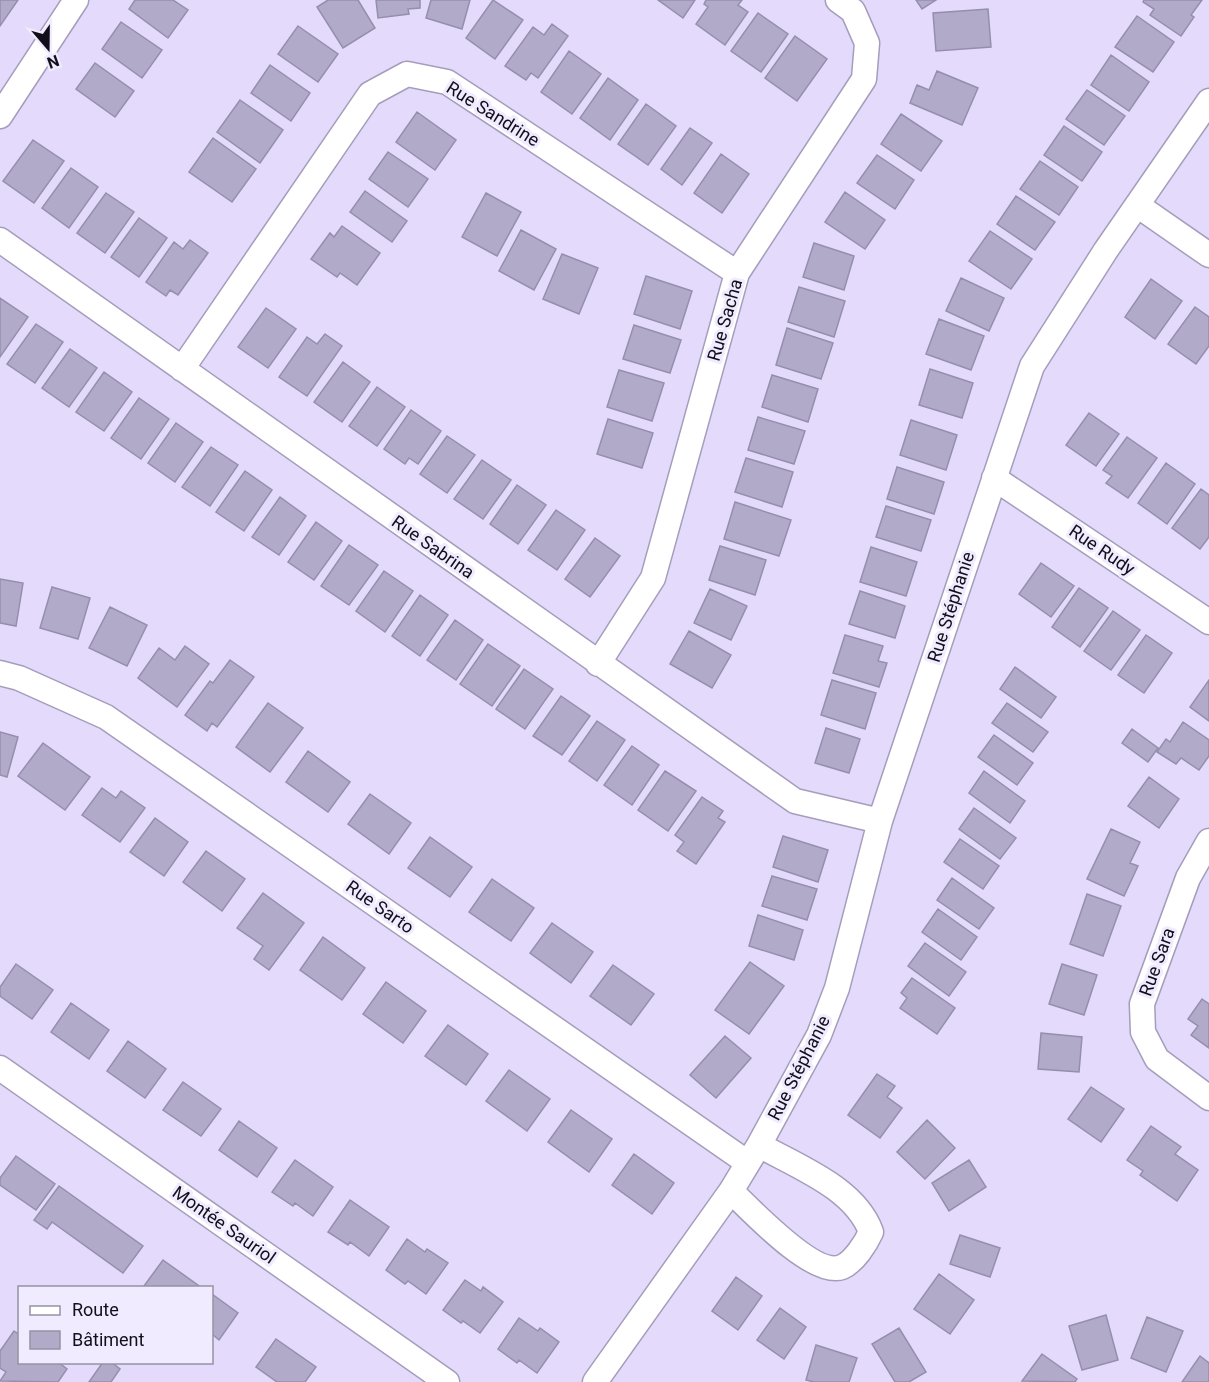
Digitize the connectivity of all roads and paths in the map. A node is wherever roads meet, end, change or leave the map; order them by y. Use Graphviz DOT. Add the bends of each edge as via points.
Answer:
graph roads {
  1 [pos="76,0"];
  2 [pos="838,0"];
  3 [pos="1209,101"];
  4 [pos="0,116"];
  5 [pos="1137,206"];
  6 [pos="0,240"];
  7 [pos="1209,255"];
  8 [pos="737,273"];
  9 [pos="182,369"];
  10 [pos="994,478"];
  11 [pos="1209,622"];
  12 [pos="598,664"];
  13 [pos="0,673"];
  14 [pos="880,821"];
  15 [pos="1209,841"];
  16 [pos="0,1068"];
  17 [pos="1209,1098"];
  18 [pos="754,1154"];
  19 [pos="731,1191"];
  20 [pos="447,1382"];
  21 [pos="595,1382"];
  1 -- 4 [label="street"];
  2 -- 8 [label="street, Rue Sacha" via="854,11 867,43 864,79"];
  3 -- 5 [label="street, Rue Stéphanie"];
  5 -- 7 [label="street"];
  5 -- 10 [label="street, Rue Stéphanie" via="1032,366"];
  6 -- 9 [label="street, Rue Sabrina"];
  8 -- 9 [label="street, Rue Sandrine" via="447,82 407,74 370,94"];
  8 -- 12 [label="street, Rue Sacha" via="653,578"];
  9 -- 12 [label="street, Rue Sabrina"];
  10 -- 11 [label="street, Rue Rudy"];
  10 -- 14 [label="street, Rue Stéphanie"];
  12 -- 14 [label="street, Rue Sabrina" via="795,801"];
  13 -- 18 [label="street, Rue Sarto" via="106,717"];
  14 -- 18 [label="street, Rue Stéphanie" via="837,988 819,1035"];
  15 -- 17 [label="street, Rue Sara" via="1188,878 1142,1004 1143,1032 1157,1059"];
  16 -- 20 [label="street, Montée Sauriol"];
  18 -- 19 [label="street, Rue Stéphanie"];
  18 -- 19 [label="street" via="840,1190 866,1218 871,1232 864,1247 842,1267 826,1268 791,1248"];
  19 -- 21 [label="street, Rue Stéphanie"];
}
